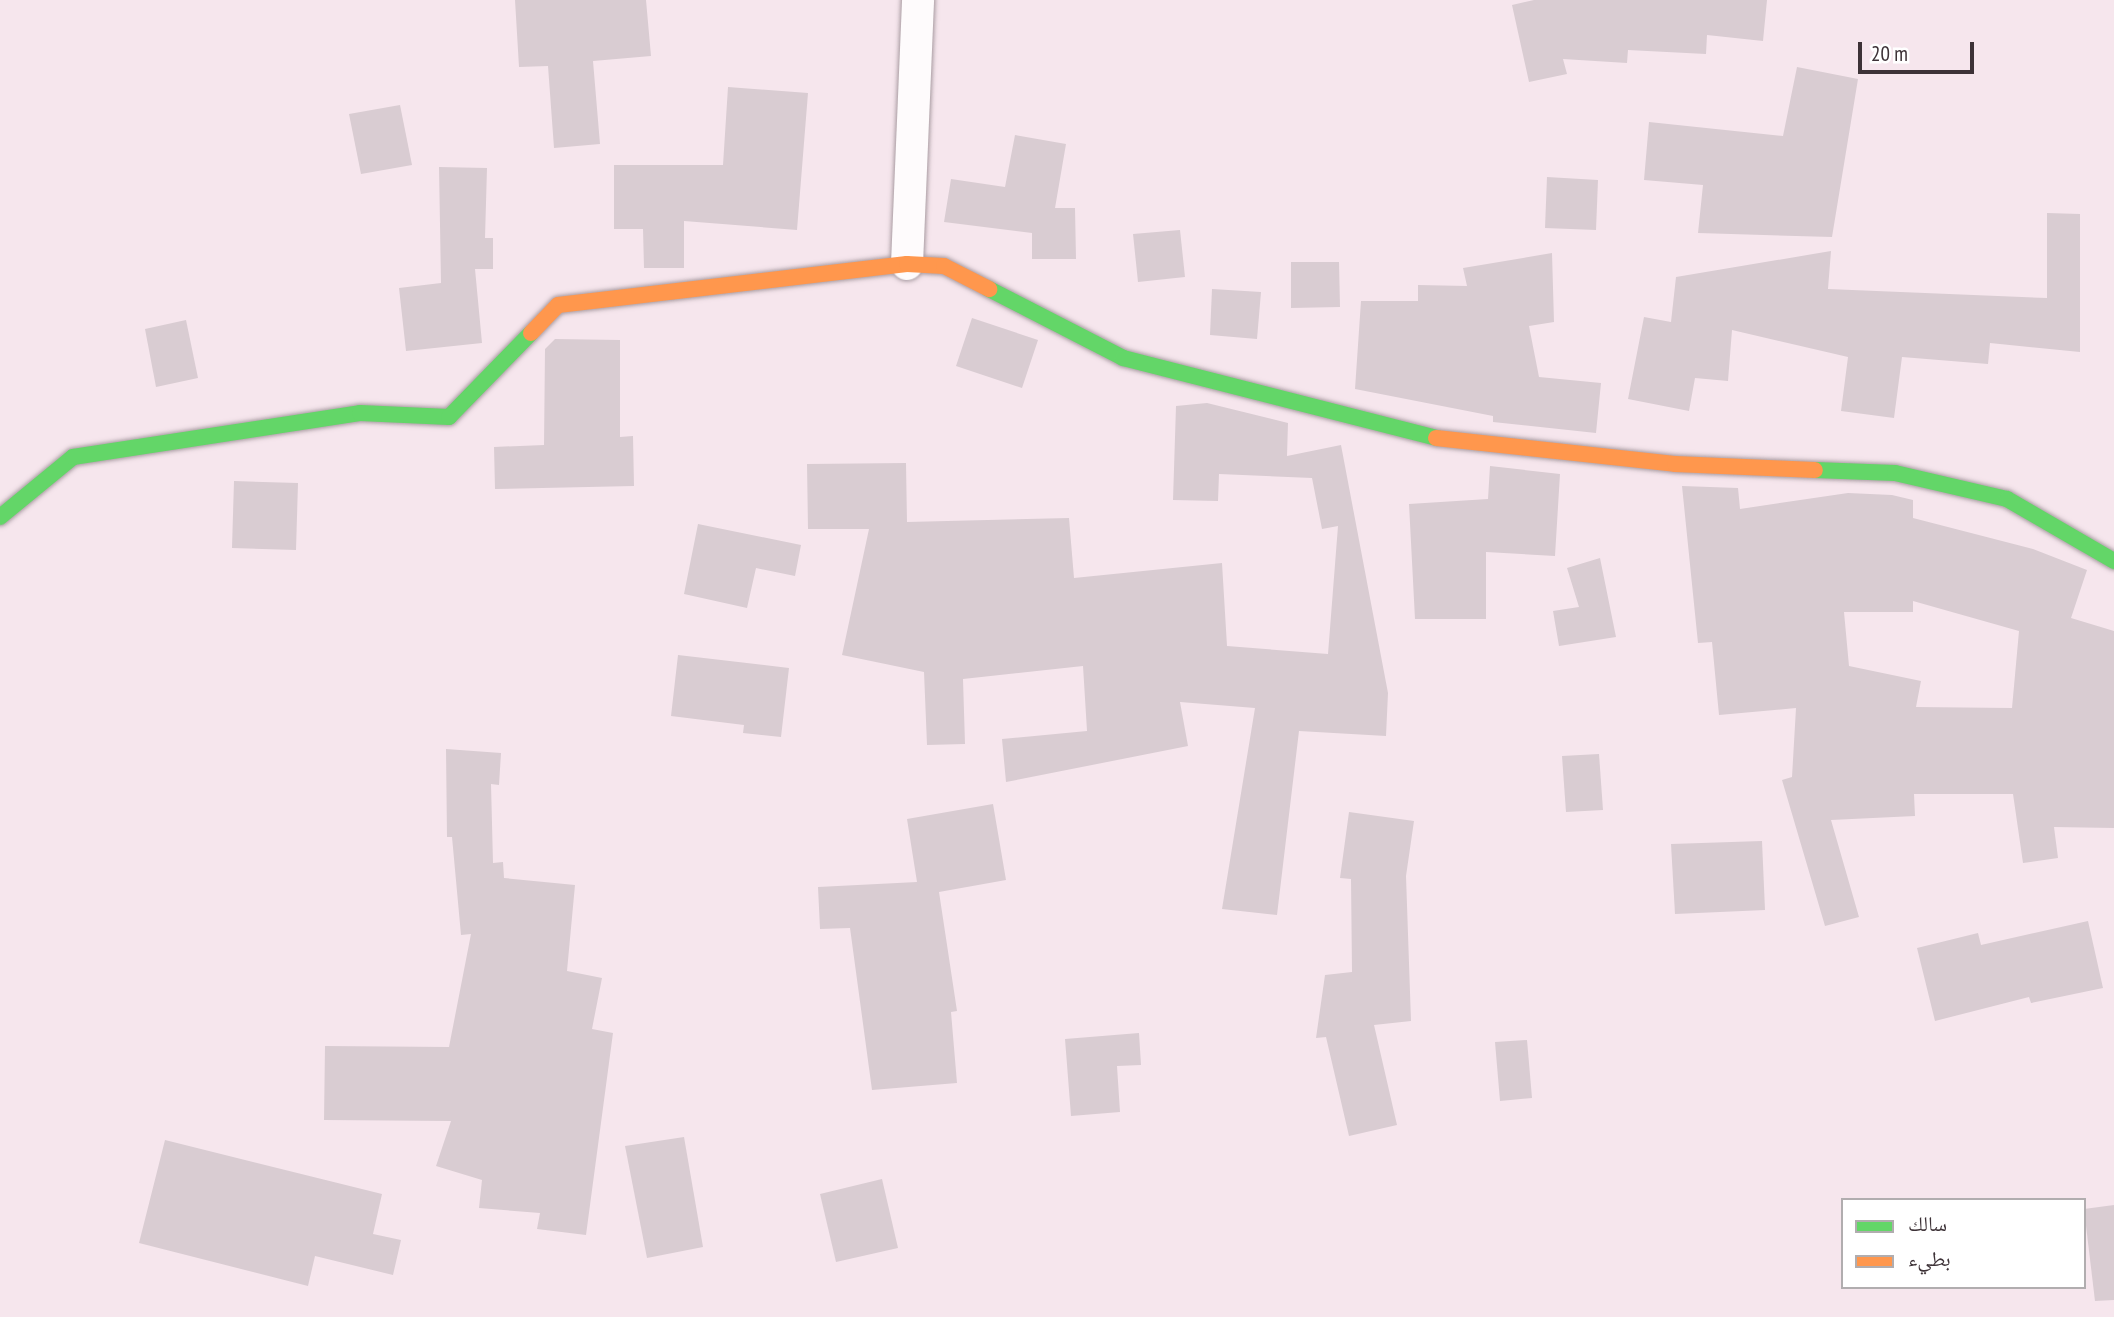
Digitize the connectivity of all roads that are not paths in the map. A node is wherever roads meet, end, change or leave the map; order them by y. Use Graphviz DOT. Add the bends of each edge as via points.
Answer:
graph roads {
  1 [pos="918,0"];
  2 [pos="907,264"];
  3 [pos="0,517"];
  4 [pos="2114,561"];
  1 -- 2 [label="street"];
  2 -- 3 [label="street" via="558,305 449,416 360,413 73,457"];
  2 -- 4 [label="street" via="944,266 1123,358 1433,438 1675,464 1895,473 2007,499"];
}
